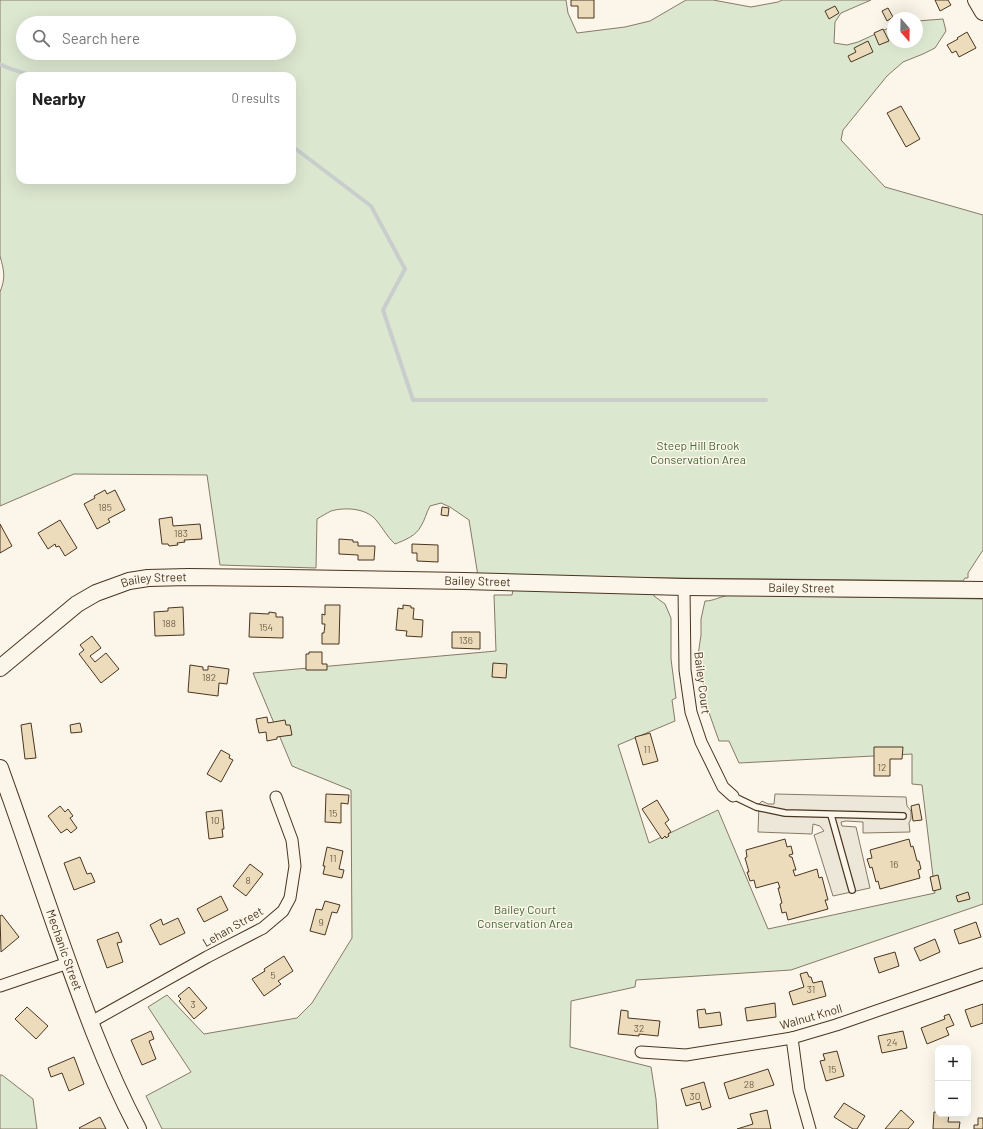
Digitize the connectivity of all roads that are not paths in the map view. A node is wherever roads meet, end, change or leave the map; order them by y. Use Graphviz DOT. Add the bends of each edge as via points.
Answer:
graph roads {
  1 [pos="976,0"];
  2 [pos="983,12"];
  3 [pos="684,587"];
  4 [pos="983,590"];
  5 [pos="0,668"];
  6 [pos="0,768"];
  7 [pos="733,796"];
  8 [pos="276,797"];
  9 [pos="830,814"];
  10 [pos="903,816"];
  11 [pos="852,890"];
  12 [pos="68,963"];
  13 [pos="983,974"];
  14 [pos="0,986"];
  15 [pos="91,1022"];
  16 [pos="792,1038"];
  17 [pos="641,1052"];
  18 [pos="138,1129"];
  19 [pos="810,1129"];
  1 -- 2 [label="street"];
  3 -- 4 [label="street, Bailey Street"];
  3 -- 5 [label="street, Bailey Street" via="464,581 148,578 122,583 77,604"];
  3 -- 7 [label="street, Bailey Court" via="685,670 691,712 701,742 723,787"];
  6 -- 12 [label="street, Mechanic Street"];
  7 -- 9 [label="lane" via="756,807 785,813"];
  8 -- 15 [label="street, Lehan Street" via="292,840 295,866 290,898 283,911 263,928"];
  9 -- 10 [label="lane"];
  9 -- 11 [label="lane"];
  12 -- 14 [label="street"];
  12 -- 15 [label="street, Mechanic Street"];
  13 -- 16 [label="street, Walnut Knoll"];
  15 -- 18 [label="street, Mechanic Street" via="113,1080"];
  16 -- 17 [label="street, Walnut Knoll" via="686,1055"];
  16 -- 19 [label="street" via="799,1090"];
}
